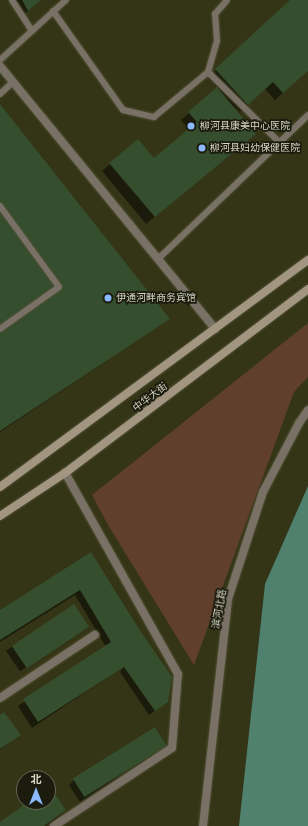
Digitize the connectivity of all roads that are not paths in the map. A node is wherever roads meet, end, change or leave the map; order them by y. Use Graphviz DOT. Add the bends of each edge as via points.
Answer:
graph roads {
  1 [pos="12,0"];
  2 [pos="66,0"];
  3 [pos="227,0"];
  4 [pos="54,11"];
  5 [pos="32,31"];
  6 [pos="0,60"];
  7 [pos="0,66"];
  8 [pos="208,72"];
  9 [pos="13,82"];
  10 [pos="0,94"];
  11 [pos="308,115"];
  12 [pos="279,142"];
  13 [pos="0,206"];
  14 [pos="3,214"];
  15 [pos="158,259"];
  16 [pos="308,260"];
  17 [pos="308,289"];
  18 [pos="0,329"];
  19 [pos="215,329"];
  20 [pos="308,410"];
  21 [pos="65,473"];
  22 [pos="0,487"];
  23 [pos="0,516"];
  24 [pos="95,634"];
  25 [pos="0,698"];
  26 [pos="54,826"];
  27 [pos="203,826"];
  1 -- 5 [label="lane"];
  2 -- 4 [label="lane"];
  3 -- 8 [label="lane" via="214,14 217,41"];
  4 -- 5 [label="lane"];
  4 -- 8 [label="lane" via="123,110 154,117"];
  5 -- 6 [label="lane"];
  7 -- 9 [label="street"];
  8 -- 12 [label="lane"];
  9 -- 10 [label="lane"];
  9 -- 15 [label="street"];
  11 -- 12 [label="lane"];
  12 -- 15 [label="lane"];
  13 -- 14 [label="lane"];
  14 -- 18 [label="lane" via="59,287"];
  15 -- 19 [label="street"];
  16 -- 19 [label="main road, 中华大街"];
  17 -- 21 [label="main road, 中华大街"];
  19 -- 22 [label="main road, 中华大街"];
  20 -- 27 [label="street, 滨河北路" via="263,492 228,599"];
  21 -- 23 [label="main road, 中华大街"];
  21 -- 26 [label="street" via="178,674 172,748"];
  24 -- 25 [label="street"];
}
